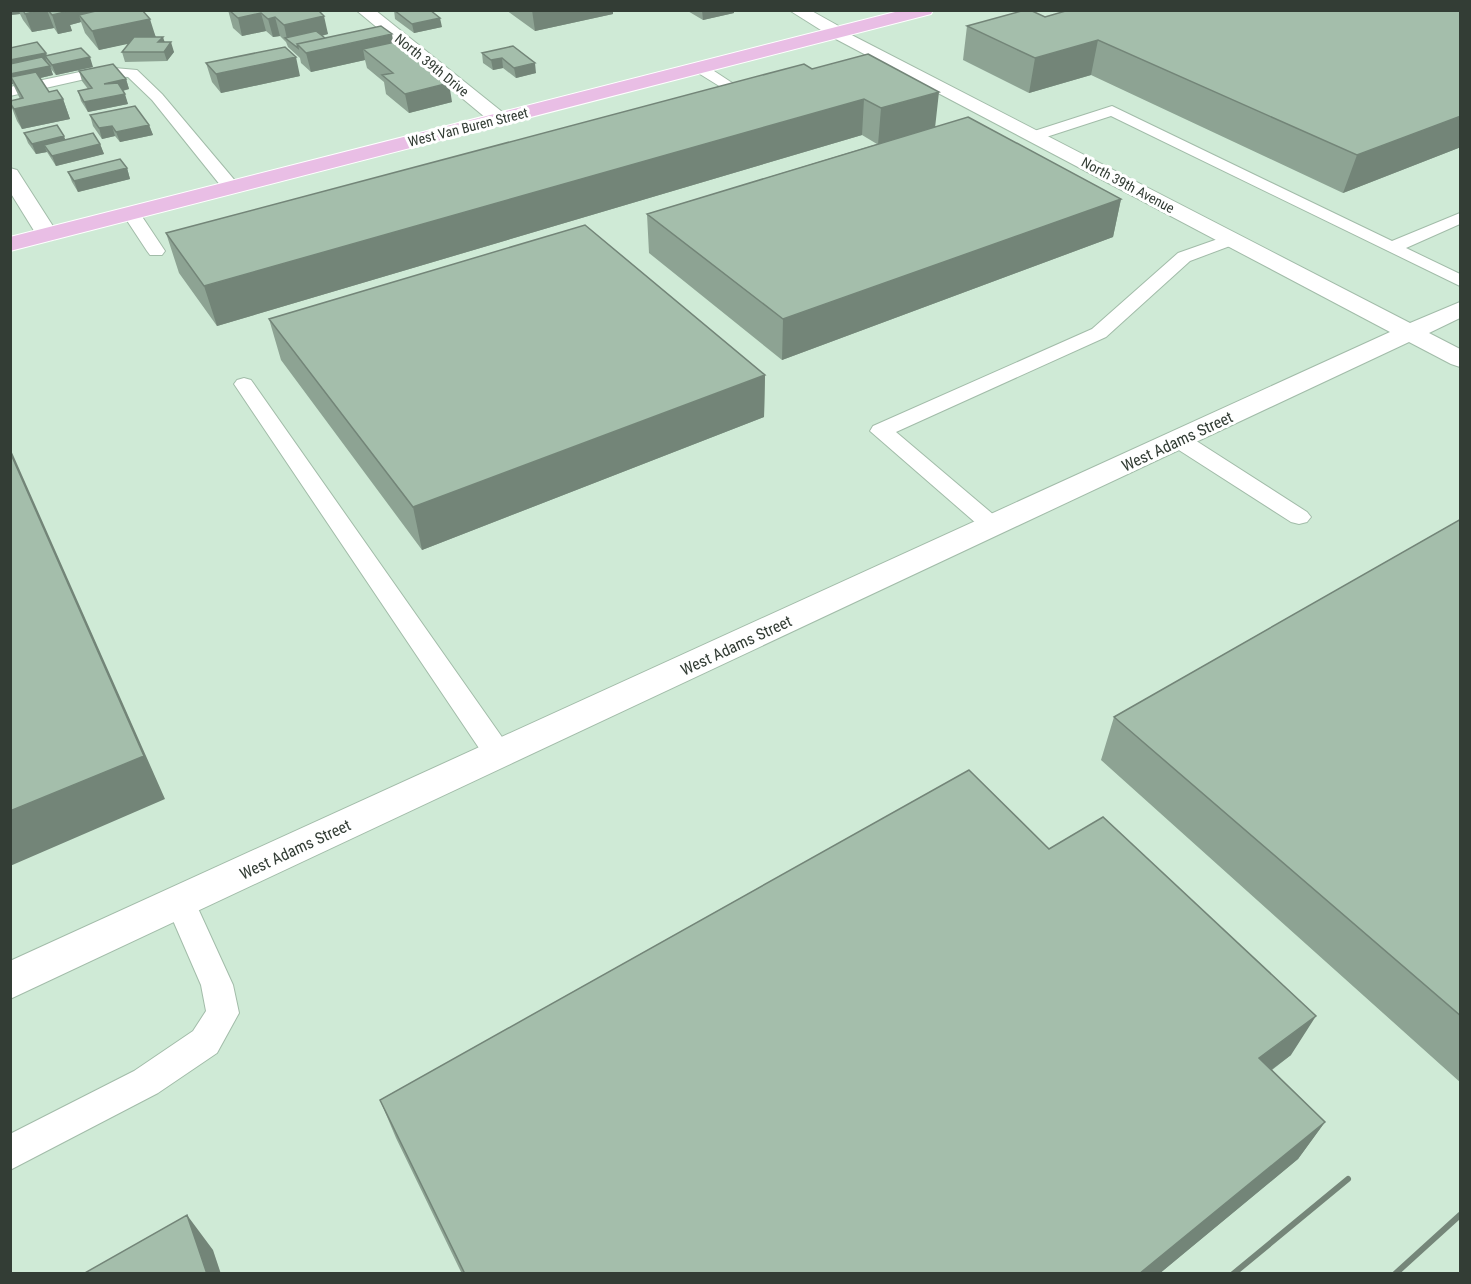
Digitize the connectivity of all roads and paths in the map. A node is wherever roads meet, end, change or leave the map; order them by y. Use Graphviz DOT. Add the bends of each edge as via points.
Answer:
graph roads {
  1 [pos="364,10"];
  2 [pos="797,10"];
  3 [pos="925,10"];
  4 [pos="838,33"];
  5 [pos="700,68"];
  6 [pos="10,92"];
  7 [pos="742,94"];
  8 [pos="499,119"];
  9 [pos="1034,136"];
  10 [pos="10,174"];
  11 [pos="231,187"];
  12 [pos="131,213"];
  13 [pos="1461,218"];
  14 [pos="47,234"];
  15 [pos="1232,239"];
  16 [pos="10,244"];
  17 [pos="1392,248"];
  18 [pos="156,251"];
  19 [pos="1461,281"];
  20 [pos="1461,309"];
  21 [pos="1410,332"];
  22 [pos="1461,359"];
  23 [pos="243,384"];
  24 [pos="1179,440"];
  25 [pos="1299,517"];
  26 [pos="993,526"];
  27 [pos="499,755"];
  28 [pos="180,902"];
  29 [pos="10,981"];
  30 [pos="10,1154"];
  1 -- 8 [label="street, North 39th Drive"];
  2 -- 4 [label="street, North 39th Avenue"];
  3 -- 4 [label="main road, West Van Buren Street"];
  4 -- 5 [label="main road, West Van Buren Street"];
  4 -- 9 [label="street, North 39th Avenue"];
  5 -- 7 [label="lane"];
  5 -- 8 [label="main road, West Van Buren Street"];
  6 -- 11 [label="lane" via="103,71 132,73 157,97"];
  8 -- 11 [label="main road, West Van Buren Street"];
  9 -- 15 [label="street, North 39th Avenue"];
  9 -- 17 [label="lane" via="1112,111"];
  10 -- 14 [label="street"];
  11 -- 12 [label="main road, West Van Buren Street"];
  12 -- 14 [label="main road, West Van Buren Street"];
  12 -- 18 [label="lane"];
  13 -- 17 [label="lane"];
  14 -- 16 [label="main road, West Van Buren Street"];
  15 -- 21 [label="street, North 39th Avenue"];
  15 -- 26 [label="lane" via="1184,258 1099,333 881,430"];
  17 -- 19 [label="lane"];
  20 -- 21 [label="street, West Adams Street"];
  21 -- 22 [label="street, North 39th Avenue"];
  21 -- 24 [label="street, West Adams Street"];
  23 -- 27 [label="lane"];
  24 -- 25 [label="lane"];
  24 -- 26 [label="street, West Adams Street"];
  26 -- 27 [label="street, West Adams Street"];
  27 -- 28 [label="street, West Adams Street"];
  28 -- 29 [label="street, West Adams Street"];
  28 -- 30 [label="lane" via="217,985 223,1013 205,1042 146,1082"];
}
